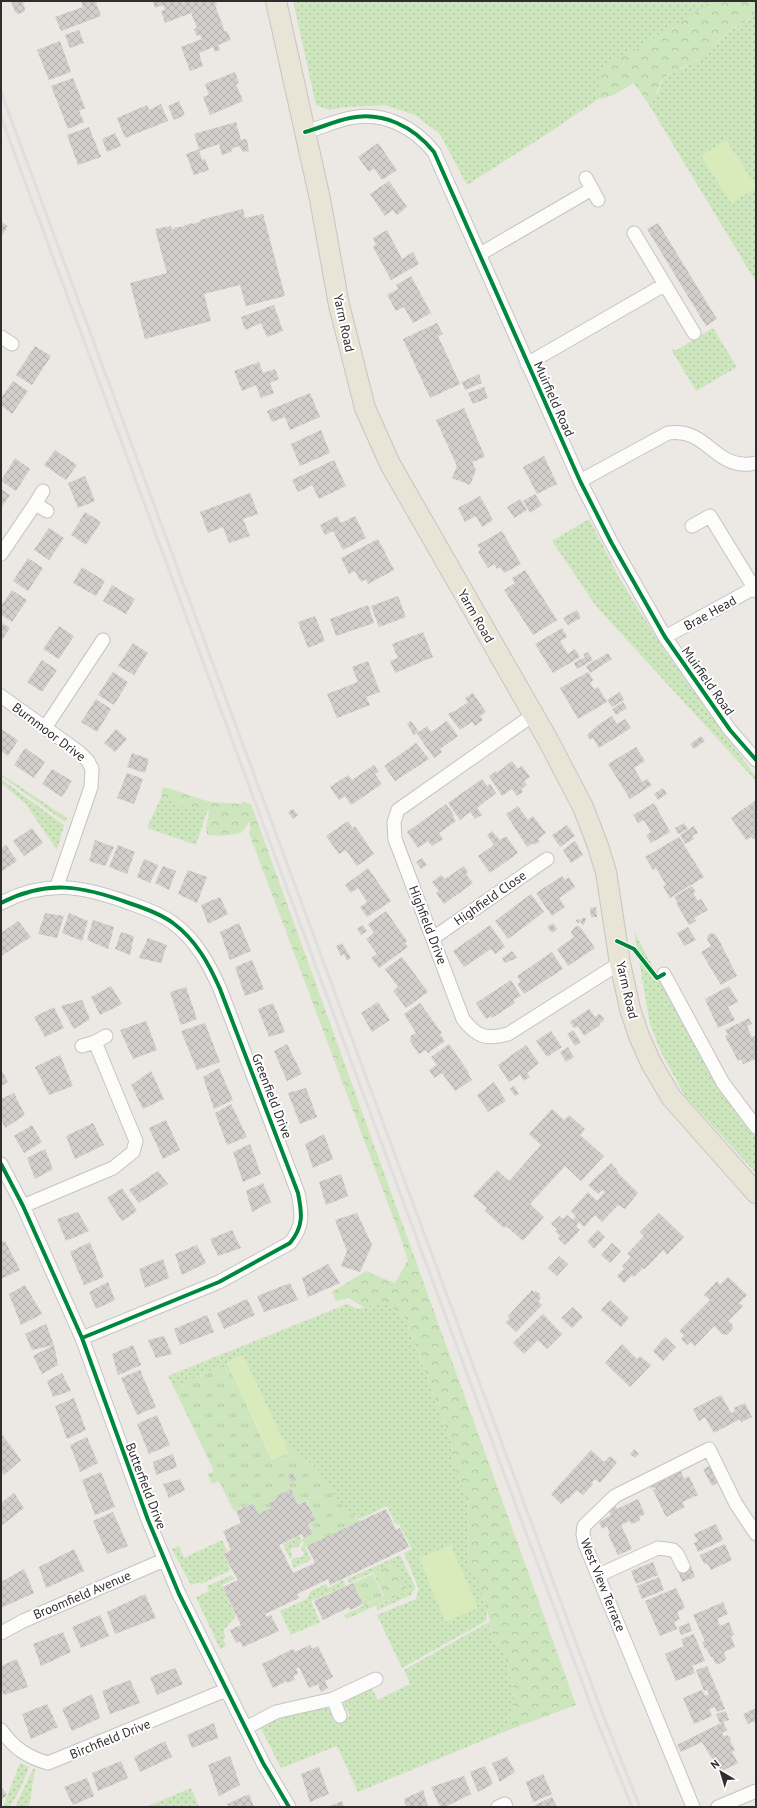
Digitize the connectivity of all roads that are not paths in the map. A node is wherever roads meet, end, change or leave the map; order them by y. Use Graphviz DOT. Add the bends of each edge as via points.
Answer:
graph roads {
  1 [pos="276,1"];
  2 [pos="305,132"];
  3 [pos="586,178"];
  4 [pos="634,233"];
  5 [pos="480,254"];
  6 [pos="664,285"];
  7 [pos="694,333"];
  8 [pos="527,364"];
  9 [pos="756,464"];
  10 [pos="580,481"];
  11 [pos="43,491"];
  12 [pos="35,504"];
  13 [pos="47,511"];
  14 [pos="692,526"];
  15 [pos="1,554"];
  16 [pos="755,590"];
  17 [pos="665,637"];
  18 [pos="103,640"];
  19 [pos="1,696"];
  20 [pos="533,715"];
  21 [pos="45,728"];
  22 [pos="756,760"];
  23 [pos="547,859"];
  24 [pos="57,886"];
  25 [pos="1,903"];
  26 [pos="433,938"];
  27 [pos="620,963"];
  28 [pos="664,974"];
  29 [pos="82,1046"];
  30 [pos="756,1127"];
  31 [pos="1,1164"];
  32 [pos="756,1193"];
  33 [pos="22,1206"];
  34 [pos="82,1338"];
  35 [pos="756,1534"];
  36 [pos="164,1560"];
  37 [pos="683,1566"];
  38 [pos="599,1576"];
  39 [pos="1,1633"];
  40 [pos="376,1679"];
  41 [pos="226,1690"];
  42 [pos="332,1699"];
  43 [pos="340,1716"];
  44 [pos="246,1728"];
  45 [pos="1,1730"];
  46 [pos="756,1792"];
  47 [pos="289,1807"];
  48 [pos="498,1807"];
  49 [pos="506,1807"];
  50 [pos="693,1807"];
  51 [pos="718,1807"];
  1 -- 2 [label="main road, Yarm Road"];
  2 -- 5 [label="street, Muirfield Road" via="351,118 373,117 393,120 425,140 434,152"];
  2 -- 20 [label="main road, Yarm Road" via="339,305 364,408 390,464"];
  3 -- 5 [label="street" via="595,195"];
  4 -- 6 [label="street"];
  5 -- 8 [label="street, Muirfield Road"];
  6 -- 7 [label="street"];
  6 -- 8 [label="street, Muirfield Road"];
  8 -- 10 [label="street, Muirfield Road"];
  9 -- 10 [label="street" via="725,460 694,436 676,432 668,433"];
  10 -- 17 [label="street, Muirfield Road" via="636,588"];
  11 -- 12 [label="street"];
  12 -- 13 [label="street"];
  12 -- 15 [label="street"];
  14 -- 16 [label="street, Brae Head" via="710,516"];
  16 -- 17 [label="street, Brae Head"];
  17 -- 22 [label="street, Muirfield Road" via="730,730"];
  18 -- 21 [label="street"];
  19 -- 21 [label="street, Burnmoor Drive"];
  20 -- 26 [label="street, Highfield Drive" via="398,810 394,822 395,839"];
  20 -- 27 [label="main road, Yarm Road" via="574,789 596,840 608,885"];
  21 -- 24 [label="street, Burnmoor Drive" via="88,761 93,777"];
  23 -- 26 [label="street, Highfield Close"];
  24 -- 25 [label="street, Greenfield Drive" via="25,892"];
  24 -- 34 [label="street, Greenfield Drive" via="90,890 147,910 173,923 207,961 298,1193 302,1216 297,1235 290,1243 219,1282"];
  26 -- 27 [label="street, Highfield Drive" via="463,1019 477,1034 490,1037 508,1034 519,1028"];
  27 -- 32 [label="main road, Yarm Road" via="634,1022 656,1073 672,1097"];
  28 -- 30 [label="street" via="723,1083"];
  29 -- 33 [label="street" via="100,1039 136,1141 133,1152 113,1168"];
  31 -- 33 [label="street, Butterfield Drive"];
  33 -- 34 [label="street, Butterfield Drive"];
  34 -- 36 [label="street, Butterfield Drive"];
  35 -- 38 [label="street, West View Terrace" via="736,1504 709,1448 620,1492 587,1522 583,1537"];
  36 -- 39 [label="street, Broomfield Avenue"];
  36 -- 41 [label="street, Butterfield Drive"];
  37 -- 38 [label="street" via="673,1550 658,1548"];
  38 -- 50 [label="street, West View Terrace"];
  40 -- 42 [label="street"];
  41 -- 44 [label="street, Butterfield Drive"];
  41 -- 45 [label="street, Birchfield Drive" via="48,1763 15,1748"];
  42 -- 43 [label="street"];
  42 -- 44 [label="street" via="280,1710"];
  44 -- 47 [label="street, Butterfield Drive"];
  46 -- 51 [label="street"];
  48 -- 49 [label="street" via="505,1804"];
}
